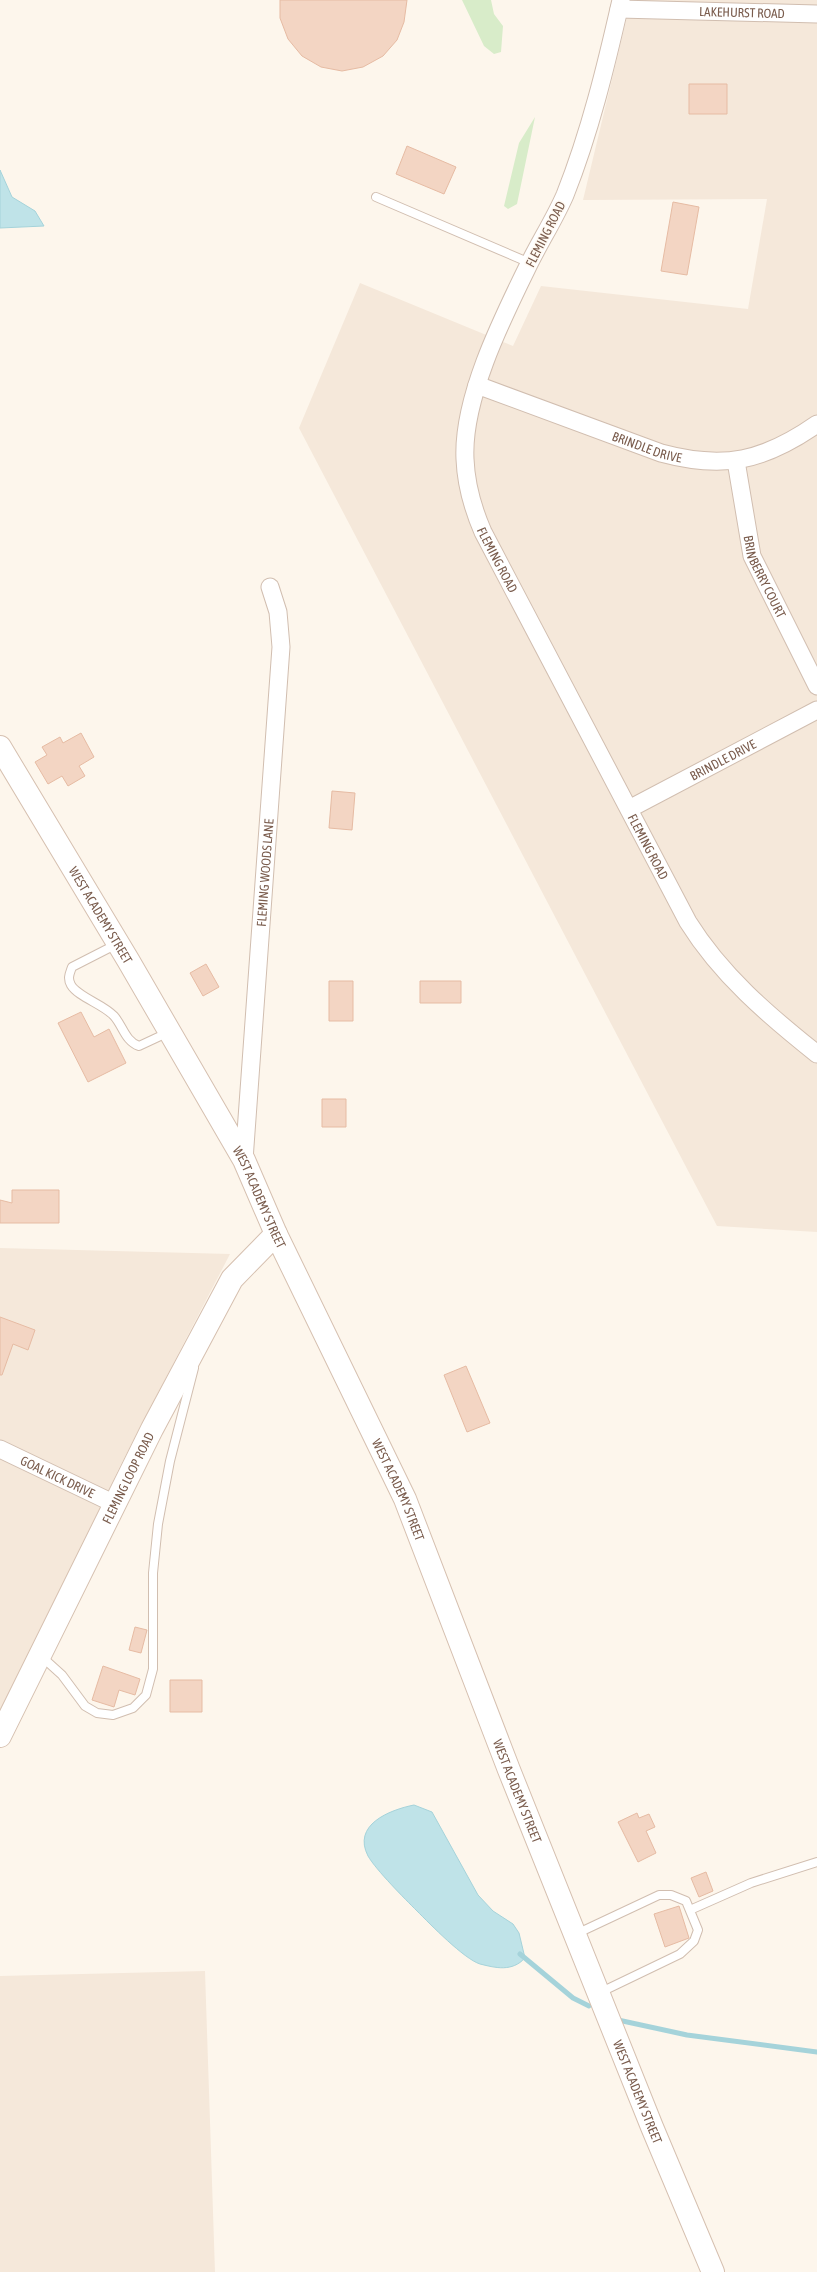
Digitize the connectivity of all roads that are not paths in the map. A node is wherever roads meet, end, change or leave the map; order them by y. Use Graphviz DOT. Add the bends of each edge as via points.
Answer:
graph roads {
  1 [pos="620,5"];
  2 [pos="817,14"];
  3 [pos="376,197"];
  4 [pos="530,263"];
  5 [pos="477,385"];
  6 [pos="817,424"];
  7 [pos="736,461"];
  8 [pos="270,587"];
  9 [pos="817,686"];
  10 [pos="817,710"];
  11 [pos="0,747"];
  12 [pos="629,809"];
  13 [pos="118,944"];
  14 [pos="170,1032"];
  15 [pos="817,1054"];
  16 [pos="244,1160"];
  17 [pos="276,1234"];
  18 [pos="200,1337"];
  19 [pos="0,1449"];
  20 [pos="115,1504"];
  21 [pos="41,1656"];
  22 [pos="0,1736"];
  23 [pos="817,1862"];
  24 [pos="690,1910"];
  25 [pos="575,1935"];
  26 [pos="599,1994"];
  27 [pos="713,2272"];
  1 -- 2 [label="street, LAKEHURST ROAD"];
  1 -- 4 [label="street, FLEMING ROAD" via="598,100 567,188"];
  3 -- 4 [label="lane"];
  4 -- 5 [label="street, FLEMING ROAD"];
  5 -- 7 [label="street, BRINDLE DRIVE" via="660,453 710,462"];
  5 -- 12 [label="street, FLEMING ROAD" via="468,427 465,458 473,510"];
  6 -- 7 [label="street, BRINDLE DRIVE" via="791,443"];
  7 -- 9 [label="street, BRINBERRY COURT" via="752,556"];
  8 -- 16 [label="street, FLEMING WOODS LANE" via="278,612 281,647"];
  10 -- 12 [label="street, BRINDLE DRIVE"];
  11 -- 13 [label="main road, WEST ACADEMY STREET"];
  12 -- 15 [label="street, FLEMING ROAD" via="701,943 738,986"];
  13 -- 14 [label="main road, WEST ACADEMY STREET"];
  13 -- 14 [label="lane" via="72,967 68,976 71,986 99,1003 114,1016 132,1043 140,1046"];
  14 -- 16 [label="main road, WEST ACADEMY STREET"];
  16 -- 17 [label="main road, WEST ACADEMY STREET"];
  17 -- 18 [label="main road, FLEMING LOOP ROAD" via="232,1279"];
  17 -- 25 [label="main road, WEST ACADEMY STREET" via="405,1499"];
  18 -- 20 [label="main road, FLEMING LOOP ROAD"];
  18 -- 21 [label="lane" via="186,1404 170,1461 158,1524 153,1574 153,1669 146,1695 133,1708 113,1716 97,1714 85,1706 62,1675"];
  19 -- 20 [label="street, GOAL KICK DRIVE"];
  20 -- 21 [label="main road, FLEMING LOOP ROAD"];
  21 -- 22 [label="main road, FLEMING LOOP ROAD"];
  23 -- 24 [label="lane" via="751,1883"];
  24 -- 25 [label="lane" via="686,1901 671,1895 659,1896"];
  24 -- 26 [label="lane" via="698,1930 694,1942 680,1954"];
  25 -- 26 [label="main road, WEST ACADEMY STREET"];
  26 -- 27 [label="main road, WEST ACADEMY STREET"];
}
